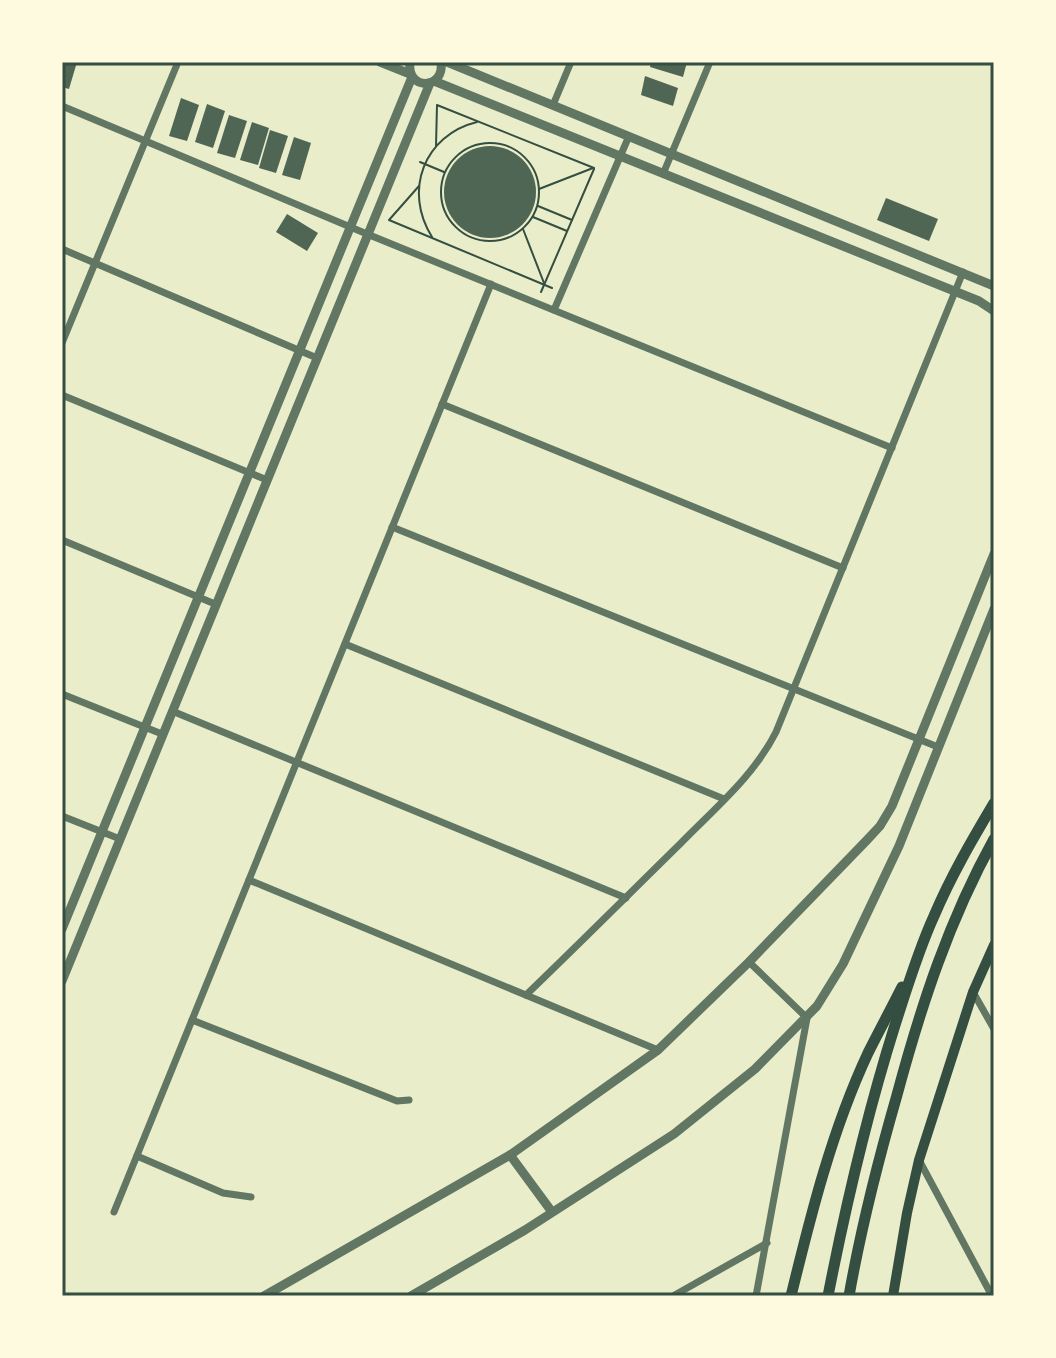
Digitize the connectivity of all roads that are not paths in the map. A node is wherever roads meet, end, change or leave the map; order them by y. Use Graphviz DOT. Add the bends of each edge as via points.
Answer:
graph roads {
  1 [pos="178,62"];
  2 [pos="380,62"];
  3 [pos="410,62"];
  4 [pos="441,62"];
  5 [pos="447,62"];
  6 [pos="571,62"];
  7 [pos="710,62"];
  8 [pos="411,76"];
  9 [pos="432,82"];
  10 [pos="553,105"];
  11 [pos="62,106"];
  12 [pos="629,136"];
  13 [pos="145,141"];
  14 [pos="672,154"];
  15 [pos="620,156"];
  16 [pos="663,174"];
  17 [pos="350,227"];
  18 [pos="367,234"];
  19 [pos="62,249"];
  20 [pos="95,263"];
  21 [pos="963,272"];
  22 [pos="491,284"];
  23 [pos="994,286"];
  24 [pos="956,291"];
  25 [pos="554,310"];
  26 [pos="994,311"];
  27 [pos="62,343"];
  28 [pos="299,350"];
  29 [pos="317,358"];
  30 [pos="62,395"];
  31 [pos="442,404"];
  32 [pos="892,448"];
  33 [pos="249,472"];
  34 [pos="267,480"];
  35 [pos="392,527"];
  36 [pos="62,540"];
  37 [pos="994,554"];
  38 [pos="843,568"];
  39 [pos="198,596"];
  40 [pos="215,604"];
  41 [pos="994,609"];
  42 [pos="345,644"];
  43 [pos="793,688"];
  44 [pos="62,694"];
  45 [pos="172,711"];
  46 [pos="145,727"];
  47 [pos="162,734"];
  48 [pos="920,740"];
  49 [pos="938,747"];
  50 [pos="297,762"];
  51 [pos="724,799"];
  52 [pos="994,803"];
  53 [pos="62,816"];
  54 [pos="102,831"];
  55 [pos="120,839"];
  56 [pos="994,839"];
  57 [pos="249,880"];
  58 [pos="626,898"];
  59 [pos="62,929"];
  60 [pos="994,945"];
  61 [pos="917,958"];
  62 [pos="749,962"];
  63 [pos="62,981"];
  64 [pos="973,992"];
  65 [pos="526,995"];
  66 [pos="807,1018"];
  67 [pos="192,1020"];
  68 [pos="994,1029"];
  69 [pos="658,1050"];
  70 [pos="409,1100"];
  71 [pos="510,1155"];
  72 [pos="137,1156"];
  73 [pos="919,1160"];
  74 [pos="251,1197"];
  75 [pos="114,1212"];
  76 [pos="552,1212"];
  77 [pos="767,1243"];
  78 [pos="264,1296"];
  79 [pos="411,1296"];
  80 [pos="673,1296"];
  81 [pos="756,1296"];
  82 [pos="791,1296"];
  83 [pos="828,1296"];
  84 [pos="849,1296"];
  85 [pos="893,1296"];
  86 [pos="992,1296"];
  1 -- 13 [label="street"];
  2 -- 8 [label="street"];
  3 -- 8 [label="street"];
  4 -- 9 [label="street" via="440,74"];
  5 -- 10 [label="street"];
  6 -- 10 [label="street"];
  7 -- 14 [label="street"];
  8 -- 9 [label="street" via="420,83"];
  8 -- 17 [label="street"];
  9 -- 15 [label="street"];
  9 -- 18 [label="street"];
  10 -- 12 [label="street"];
  11 -- 13 [label="street"];
  12 -- 14 [label="street"];
  12 -- 15 [label="street"];
  13 -- 17 [label="street"];
  13 -- 20 [label="street"];
  14 -- 16 [label="street"];
  14 -- 21 [label="street"];
  15 -- 16 [label="street"];
  15 -- 25 [label="street"];
  16 -- 24 [label="street"];
  17 -- 18 [label="street"];
  17 -- 28 [label="street"];
  18 -- 22 [label="street"];
  18 -- 29 [label="street"];
  19 -- 20 [label="street"];
  20 -- 27 [label="street"];
  20 -- 28 [label="street"];
  21 -- 23 [label="street"];
  21 -- 24 [label="street"];
  22 -- 25 [label="street"];
  22 -- 31 [label="street"];
  24 -- 26 [label="street"];
  24 -- 32 [label="street"];
  25 -- 32 [label="street"];
  28 -- 29 [label="street"];
  28 -- 33 [label="street"];
  29 -- 34 [label="street"];
  30 -- 33 [label="street"];
  31 -- 35 [label="street"];
  31 -- 38 [label="street"];
  32 -- 38 [label="street"];
  33 -- 34 [label="street"];
  33 -- 39 [label="street"];
  34 -- 40 [label="street"];
  35 -- 42 [label="street"];
  35 -- 43 [label="street"];
  36 -- 39 [label="street"];
  37 -- 48 [label="street"];
  38 -- 43 [label="street"];
  39 -- 40 [label="street"];
  39 -- 46 [label="street"];
  40 -- 45 [label="street"];
  41 -- 49 [label="street"];
  42 -- 50 [label="street"];
  42 -- 51 [label="street"];
  43 -- 48 [label="street"];
  43 -- 51 [label="street" via="766,752"];
  44 -- 46 [label="street"];
  45 -- 47 [label="street"];
  45 -- 50 [label="street"];
  46 -- 47 [label="street"];
  46 -- 54 [label="street"];
  47 -- 55 [label="street"];
  48 -- 49 [label="street"];
  48 -- 62 [label="street" via="880,826"];
  49 -- 66 [label="street" via="843,964"];
  50 -- 57 [label="street"];
  50 -- 58 [label="street"];
  51 -- 58 [label="street"];
  52 -- 61 [label="highway" via="960,861"];
  53 -- 54 [label="street"];
  54 -- 55 [label="street"];
  54 -- 59 [label="street"];
  55 -- 63 [label="street"];
  56 -- 84 [label="highway" via="930,982 877,1164"];
  57 -- 65 [label="street"];
  57 -- 67 [label="street"];
  58 -- 65 [label="street"];
  60 -- 64 [label="main road"];
  61 -- 82 [label="highway" via="867,1055 837,1132"];
  61 -- 83 [label="highway" via="858,1157"];
  62 -- 66 [label="street"];
  62 -- 69 [label="street"];
  64 -- 68 [label="street"];
  64 -- 73 [label="main road"];
  65 -- 69 [label="street"];
  66 -- 76 [label="street" via="755,1069 674,1134"];
  66 -- 77 [label="street"];
  67 -- 70 [label="street" via="397,1101"];
  67 -- 72 [label="street"];
  69 -- 71 [label="street"];
  71 -- 76 [label="street"];
  71 -- 78 [label="street"];
  72 -- 74 [label="street" via="223,1193"];
  72 -- 75 [label="street"];
  73 -- 85 [label="main road"];
  73 -- 86 [label="street"];
  76 -- 79 [label="street"];
  77 -- 80 [label="street"];
  77 -- 81 [label="street"];
}
